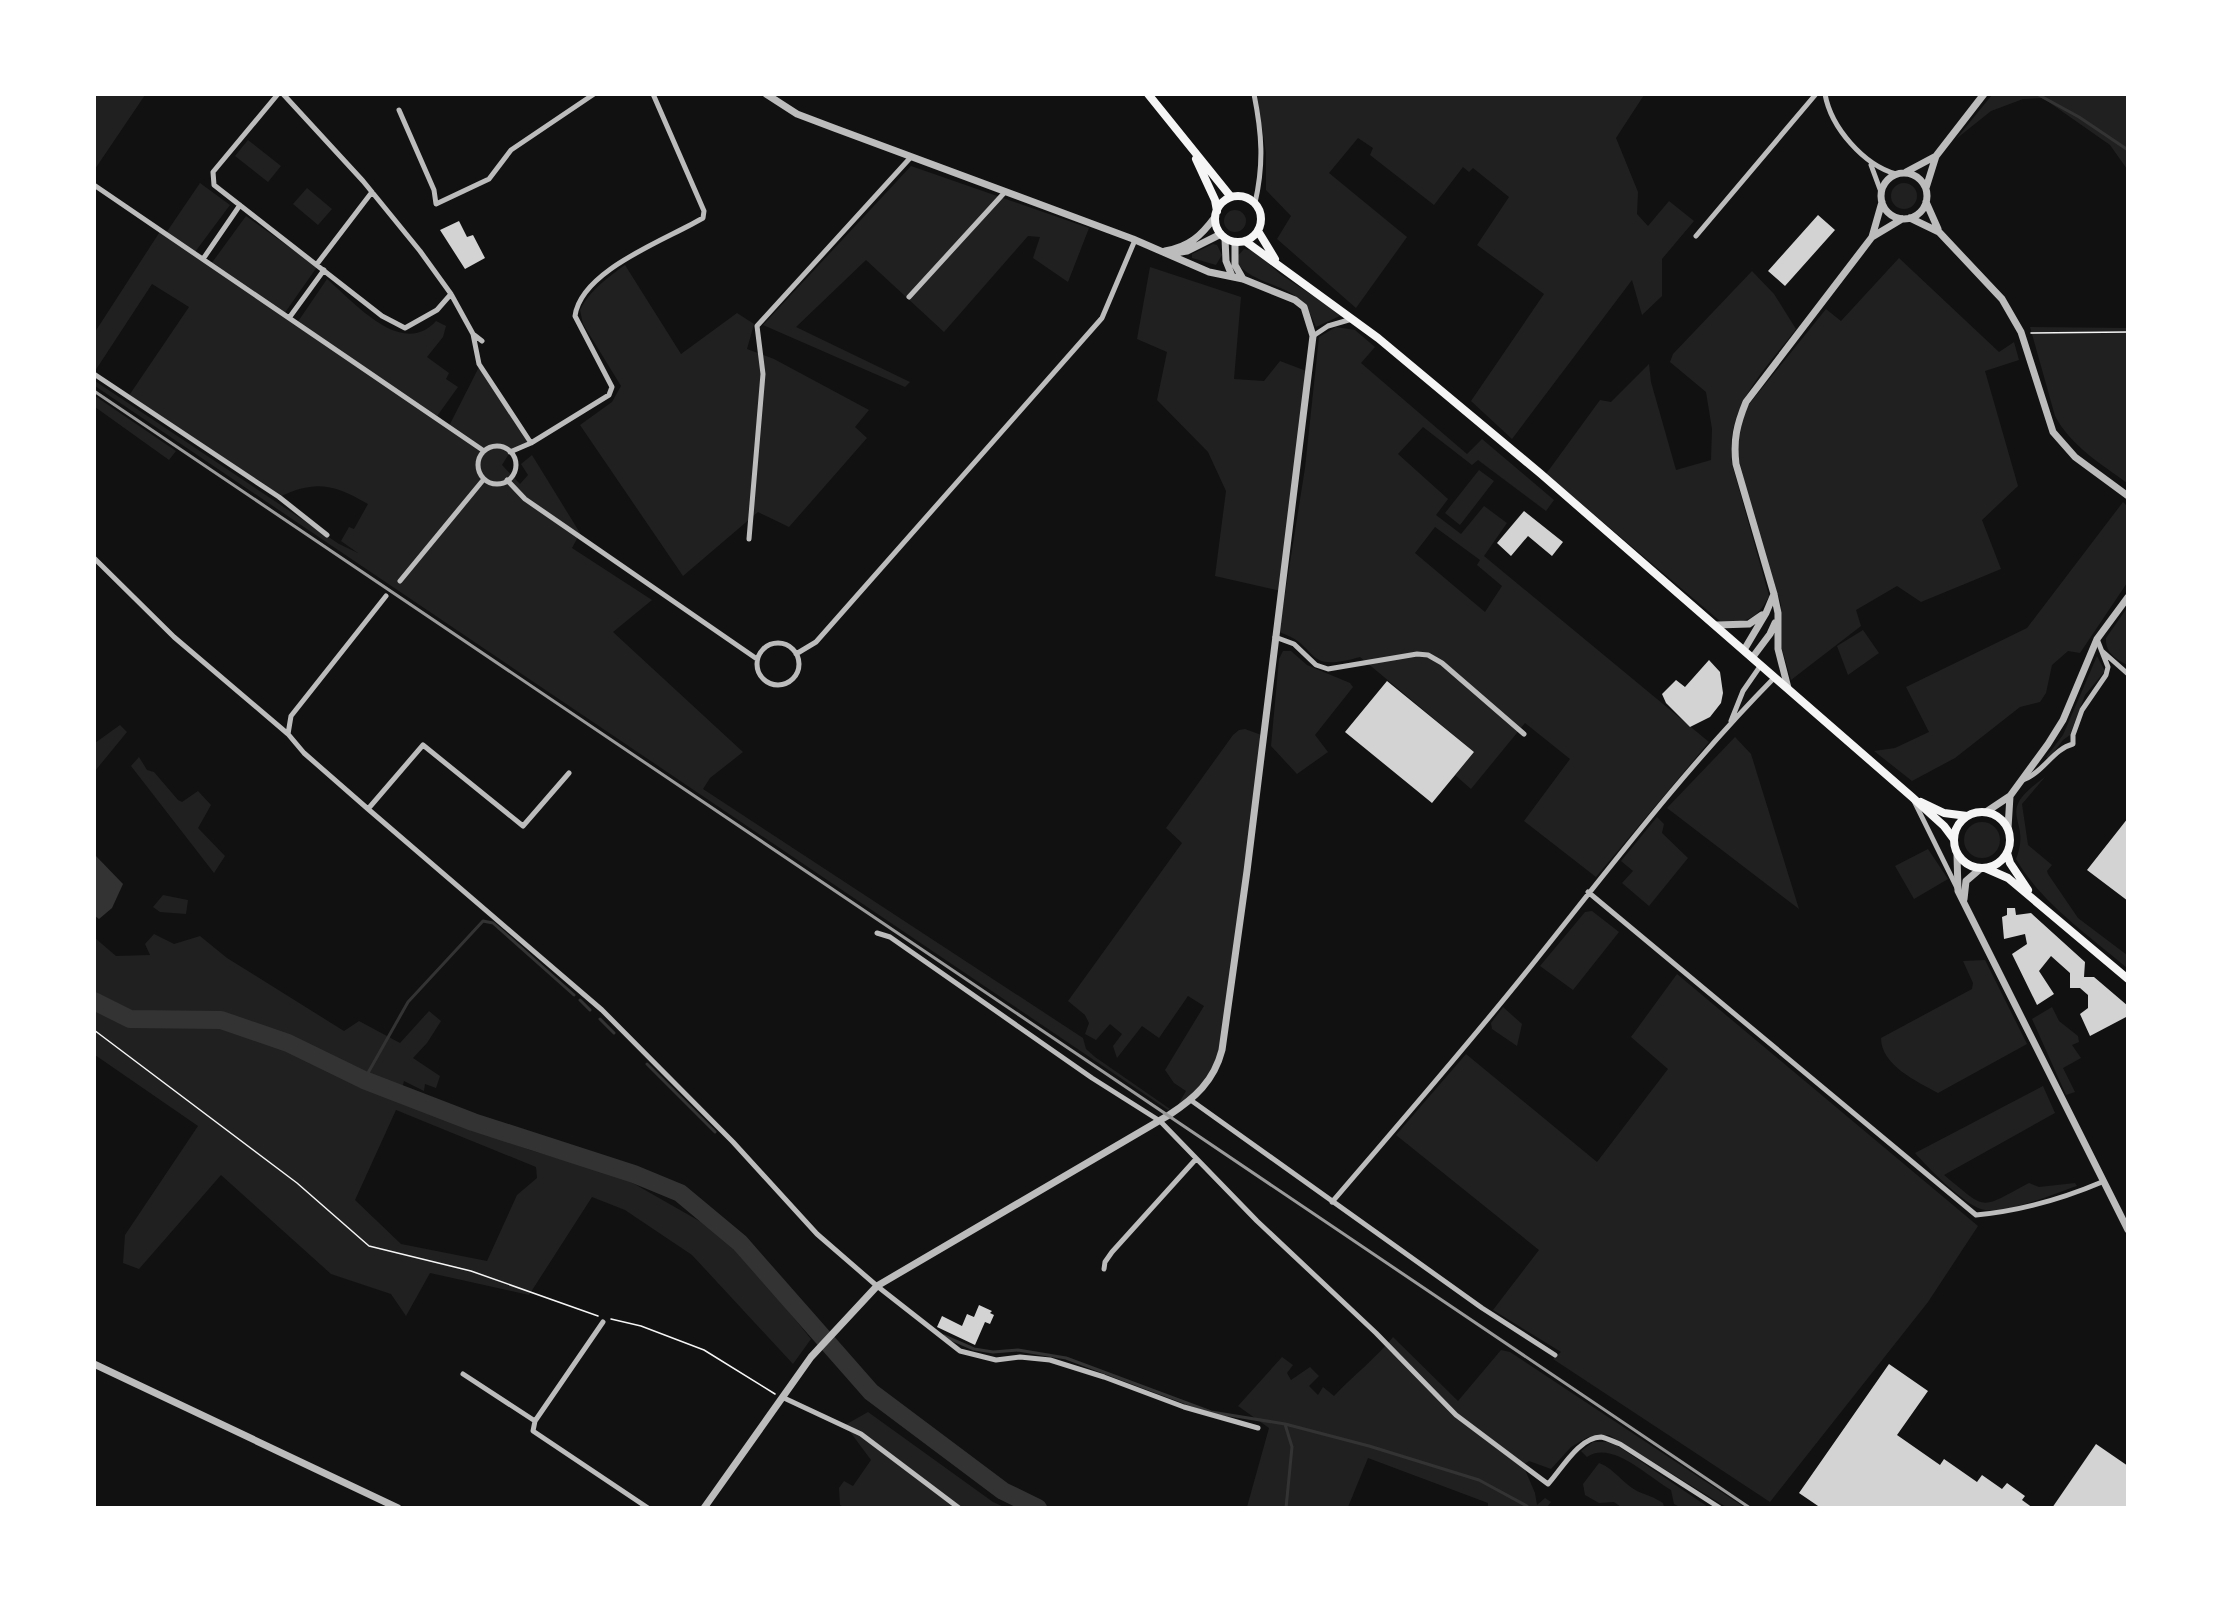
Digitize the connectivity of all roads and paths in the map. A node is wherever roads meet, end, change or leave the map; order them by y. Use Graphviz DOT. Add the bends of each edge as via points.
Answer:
graph roads {
  1 [pos="278,94"];
  2 [pos="283,94"];
  3 [pos="594,94"];
  4 [pos="653,94"];
  5 [pos="766,94"];
  6 [pos="1148,94"];
  7 [pos="1254,94"];
  8 [pos="1816,94"];
  9 [pos="1825,94"];
  10 [pos="1984,94"];
  11 [pos="399,110"];
  12 [pos="1193,152"];
  13 [pos="1936,156"];
  14 [pos="911,157"];
  15 [pos="1869,161"];
  16 [pos="1900,174"];
  17 [pos="94,185"];
  18 [pos="1926,188"];
  19 [pos="372,192"];
  20 [pos="1005,192"];
  21 [pos="1881,192"];
  22 [pos="1231,197"];
  23 [pos="1882,202"];
  24 [pos="1926,202"];
  25 [pos="1255,203"];
  26 [pos="240,205"];
  27 [pos="1216,214"];
  28 [pos="1906,218"];
  29 [pos="1258,231"];
  30 [pos="1939,232"];
  31 [pos="1223,236"];
  32 [pos="1696,236"];
  33 [pos="1872,237"];
  34 [pos="1135,240"];
  35 [pos="1245,241"];
  36 [pos="1235,242"];
  37 [pos="1164,251"];
  38 [pos="203,259"];
  39 [pos="317,264"];
  40 [pos="1282,267"];
  41 [pos="324,270"];
  42 [pos="1232,276"];
  43 [pos="1243,279"];
  44 [pos="451,294"];
  45 [pos="909,297"];
  46 [pos="289,318"];
  47 [pos="1353,318"];
  48 [pos="2021,332"];
  49 [pos="2127,332"];
  50 [pos="473,334"];
  51 [pos="1313,336"];
  52 [pos="482,341"];
  53 [pos="94,374"];
  54 [pos="531,444"];
  55 [pos="484,451"];
  56 [pos="510,452"];
  57 [pos="484,479"];
  58 [pos="507,480"];
  59 [pos="2127,496"];
  60 [pos="327,535"];
  61 [pos="749,539"];
  62 [pos="94,558"];
  63 [pos="401,580"];
  64 [pos="1773,594"];
  65 [pos="386,596"];
  66 [pos="2127,597"];
  67 [pos="1769,606"];
  68 [pos="1776,619"];
  69 [pos="1717,625"];
  70 [pos="1275,637"];
  71 [pos="2097,639"];
  72 [pos="2100,648"];
  73 [pos="1744,650"];
  74 [pos="796,654"];
  75 [pos="1752,658"];
  76 [pos="757,660"];
  77 [pos="1761,665"];
  78 [pos="2127,674"];
  79 [pos="1775,677"];
  80 [pos="1788,688"];
  81 [pos="1730,723"];
  82 [pos="288,734"];
  83 [pos="1524,734"];
  84 [pos="569,773"];
  85 [pos="2021,780"];
  86 [pos="2010,796"];
  87 [pos="1912,797"];
  88 [pos="368,809"];
  89 [pos="1986,812"];
  90 [pos="1967,816"];
  91 [pos="2008,828"];
  92 [pos="1953,838"];
  93 [pos="2007,853"];
  94 [pos="1957,855"];
  95 [pos="1982,868"];
  96 [pos="1958,891"];
  97 [pos="1588,892"];
  98 [pos="2034,899"];
  99 [pos="1965,905"];
  100 [pos="877,933"];
  101 [pos="2127,979"];
  102 [pos="94,1030"];
  103 [pos="1192,1101"];
  104 [pos="1160,1121"];
  105 [pos="1196,1159"];
  106 [pos="2102,1182"];
  107 [pos="1332,1202"];
  108 [pos="2127,1230"];
  109 [pos="1104,1269"];
  110 [pos="877,1286"];
  111 [pos="603,1322"];
  112 [pos="1555,1354"];
  113 [pos="94,1364"];
  114 [pos="463,1374"];
  115 [pos="784,1398"];
  116 [pos="535,1421"];
  117 [pos="1258,1428"];
  118 [pos="398,1508"];
  119 [pos="648,1508"];
  120 [pos="704,1508"];
  121 [pos="959,1508"];
  122 [pos="1720,1508"];
  1 -- 26 [label="street" via="213,172 214,184"];
  2 -- 19 [label="street"];
  3 -- 11 [label="street" via="511,150 489,179 436,204 434,190"];
  4 -- 54 [label="street" via="704,211 703,218 652,244 584,292 575,316 612,387 609,395"];
  5 -- 14 [label="street" via="797,114"];
  6 -- 12 [label="main road"];
  7 -- 25 [label="street" via="1261,127 1262,172"];
  8 -- 32 [label="street"];
  9 -- 15 [label="street" via="1838,125"];
  10 -- 13 [label="street"];
  12 -- 22 [label="main road"];
  12 -- 27 [label="main road" via="1215,200"];
  13 -- 16 [label="street"];
  13 -- 18 [label="street"];
  14 -- 20 [label="street"];
  14 -- 61 [label="street" via="758,326 763,374"];
  15 -- 16 [label="street" via="1881,170"];
  15 -- 21 [label="street"];
  16 -- 18 [label="street" via="1917,177"];
  16 -- 21 [label="street" via="1886,181"];
  17 -- 38 [label="street"];
  18 -- 24 [label="street"];
  19 -- 39 [label="street"];
  19 -- 44 [label="street"];
  20 -- 34 [label="street"];
  20 -- 45 [label="street"];
  21 -- 23 [label="street"];
  22 -- 25 [label="main road" via="1244,196"];
  22 -- 27 [label="main road"];
  23 -- 28 [label="street" via="1888,212"];
  23 -- 33 [label="street"];
  24 -- 28 [label="street" via="1921,212"];
  24 -- 30 [label="street"];
  25 -- 29 [label="main road" via="1262,219"];
  26 -- 38 [label="street"];
  26 -- 39 [label="street"];
  27 -- 31 [label="main road"];
  27 -- 37 [label="street" via="1194,240 1179,249"];
  28 -- 30 [label="street"];
  28 -- 33 [label="street"];
  29 -- 35 [label="main road"];
  29 -- 40 [label="main road"];
  30 -- 48 [label="street" via="2002,299"];
  31 -- 36 [label="main road"];
  31 -- 37 [label="street" via="1176,254"];
  31 -- 42 [label="street"];
  33 -- 64 [label="street" via="1746,402 1736,427 1736,464"];
  34 -- 37 [label="street"];
  34 -- 74 [label="street" via="1102,318 816,642"];
  35 -- 36 [label="main road"];
  35 -- 40 [label="main road"];
  36 -- 43 [label="street" via="1235,265"];
  37 -- 42 [label="street" via="1209,272"];
  38 -- 46 [label="street"];
  39 -- 41 [label="street"];
  40 -- 47 [label="main road"];
  41 -- 44 [label="street" via="382,316 405,328 437,310"];
  41 -- 46 [label="street"];
  42 -- 43 [label="street"];
  43 -- 51 [label="street" via="1304,307"];
  44 -- 50 [label="street"];
  46 -- 55 [label="street"];
  47 -- 51 [label="street"];
  47 -- 69 [label="main road"];
  48 -- 49 [label="path"];
  48 -- 59 [label="street" via="2053,432 2075,457"];
  50 -- 52 [label="street"];
  50 -- 54 [label="street" via="479,364"];
  51 -- 70 [label="street"];
  53 -- 60 [label="street" via="279,497"];
  54 -- 56 [label="street"];
  55 -- 56 [label="street" via="500,447"];
  55 -- 57 [label="street" via="478,462"];
  56 -- 58 [label="street" via="515,470"];
  57 -- 58 [label="street" via="496,484"];
  57 -- 63 [label="street"];
  58 -- 76 [label="street" via="525,499"];
  62 -- 82 [label="street" via="174,637"];
  64 -- 67 [label="street"];
  64 -- 68 [label="street"];
  65 -- 82 [label="street" via="291,716"];
  66 -- 71 [label="street"];
  67 -- 69 [label="street" via="1749,624"];
  67 -- 73 [label="street"];
  68 -- 75 [label="street"];
  68 -- 80 [label="street" via="1778,649"];
  69 -- 73 [label="main road"];
  70 -- 83 [label="street" via="1294,644 1316,665 1328,669 1428,655"];
  70 -- 103 [label="street" via="1222,1050 1212,1077"];
  71 -- 72 [label="street"];
  71 -- 85 [label="street" via="2063,720"];
  72 -- 78 [label="street"];
  72 -- 85 [label="street" via="2108,667 2106,675 2082,710 2073,744 2065,746 2041,771"];
  73 -- 75 [label="main road"];
  74 -- 76 [label="street" via="785,644 771,644"];
  74 -- 76 [label="street" via="797,673 781,685 762,678"];
  75 -- 77 [label="main road"];
  77 -- 79 [label="main road"];
  77 -- 81 [label="street" via="1743,691"];
  79 -- 80 [label="main road"];
  79 -- 81 [label="street"];
  80 -- 87 [label="main road"];
  81 -- 97 [label="street"];
  82 -- 88 [label="street"];
  84 -- 88 [label="street" via="523,826 423,745"];
  85 -- 86 [label="street"];
  86 -- 89 [label="street"];
  86 -- 91 [label="street"];
  87 -- 90 [label="main road" via="1944,813"];
  87 -- 92 [label="main road"];
  87 -- 96 [label="street"];
  88 -- 110 [label="street" via="602,1010 733,1142 801,1218"];
  89 -- 90 [label="main road"];
  89 -- 91 [label="main road"];
  90 -- 92 [label="main road"];
  91 -- 93 [label="main road"];
  92 -- 94 [label="main road"];
  93 -- 95 [label="main road" via="1998,863"];
  93 -- 98 [label="main road"];
  94 -- 95 [label="main road" via="1966,864"];
  94 -- 96 [label="street"];
  95 -- 98 [label="main road" via="2008,878"];
  95 -- 99 [label="street" via="1970,875 1964,885"];
  96 -- 99 [label="street"];
  97 -- 106 [label="street" via="1976,1215 2037,1204"];
  97 -- 107 [label="street"];
  98 -- 101 [label="main road"];
  99 -- 106 [label="street"];
  100 -- 104 [label="street" via="890,937"];
  102 -- 115 [label="path" via="297,1183 369,1246 471,1271 585,1313 652,1330 704,1350"];
  103 -- 104 [label="street"];
  103 -- 107 [label="street"];
  104 -- 105 [label="street"];
  104 -- 110 [label="street"];
  105 -- 109 [label="street" via="1112,1252"];
  105 -- 122 [label="street" via="1456,1414 1548,1484 1576,1451 1591,1439 1601,1437 1620,1444"];
  106 -- 108 [label="street"];
  107 -- 112 [label="street" via="1482,1308"];
  110 -- 115 [label="street" via="811,1357"];
  110 -- 117 [label="street" via="960,1351 996,1360 1050,1360 1184,1407"];
  111 -- 116 [label="street"];
  113 -- 118 [label="street"];
  114 -- 116 [label="street"];
  115 -- 120 [label="street"];
  115 -- 121 [label="street" via="861,1434"];
  116 -- 119 [label="street" via="533,1431 545,1441"];
}
